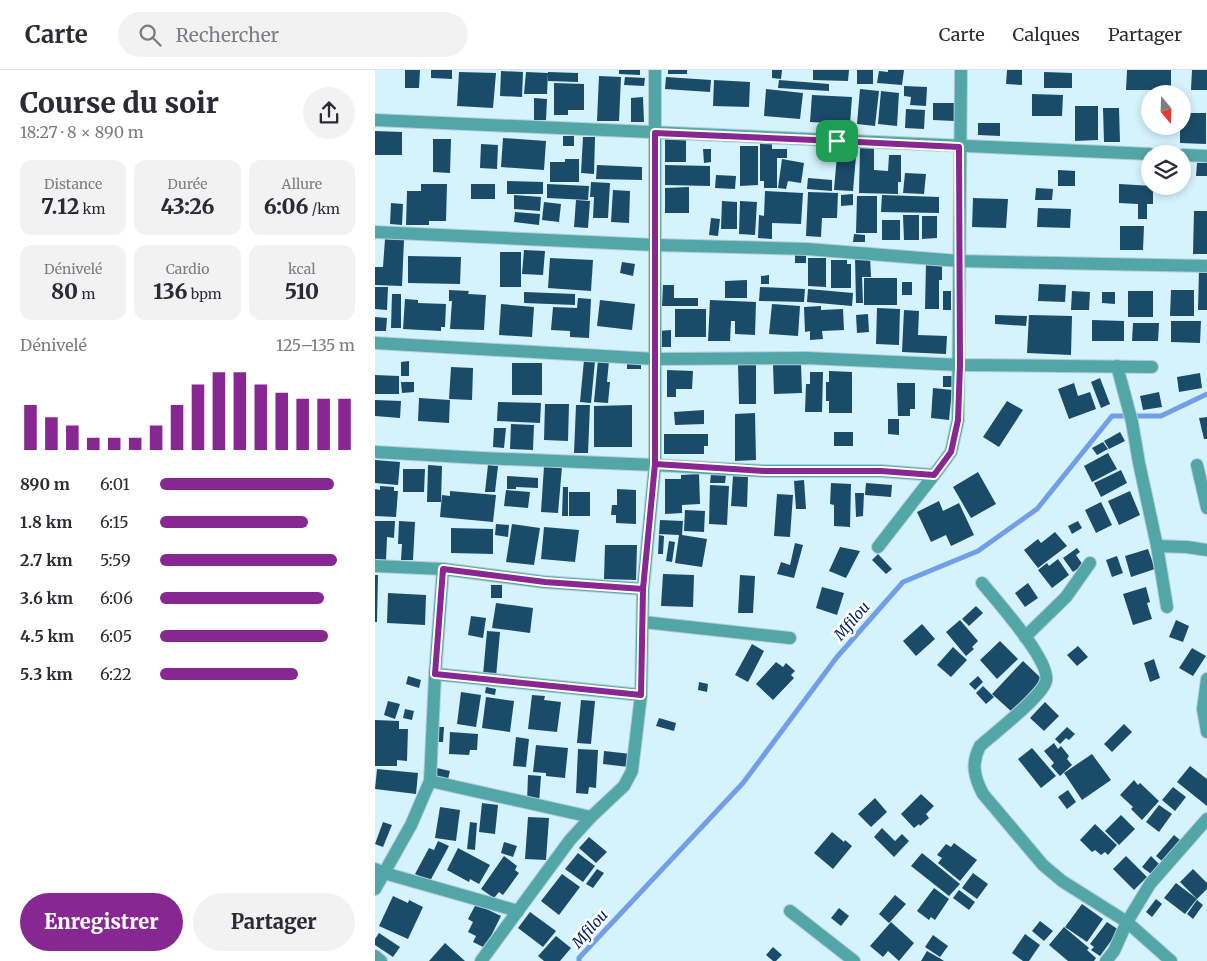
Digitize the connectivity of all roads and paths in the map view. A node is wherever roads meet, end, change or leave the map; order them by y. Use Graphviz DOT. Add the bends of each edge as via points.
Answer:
graph roads {
  1 [pos="655,70"];
  2 [pos="961,70"];
  3 [pos="375,120"];
  4 [pos="655,133"];
  5 [pos="959,147"];
  6 [pos="1141,154"];
  7 [pos="1191,155"];
  8 [pos="1207,156"];
  9 [pos="375,232"];
  10 [pos="655,245"];
  11 [pos="959,260"];
  12 [pos="1207,266"];
  13 [pos="375,343"];
  14 [pos="655,360"];
  15 [pos="960,365"];
  16 [pos="1117,366"];
  17 [pos="1152,367"];
  18 [pos="375,452"];
  19 [pos="655,464"];
  20 [pos="1197,465"];
  21 [pos="934,475"];
  22 [pos="1207,508"];
  23 [pos="1157,546"];
  24 [pos="877,548"];
  25 [pos="1207,550"];
  26 [pos="1090,562"];
  27 [pos="375,566"];
  28 [pos="443,569"];
  29 [pos="982,583"];
  30 [pos="643,589"];
  31 [pos="1167,607"];
  32 [pos="643,622"];
  33 [pos="1025,637"];
  34 [pos="790,638"];
  35 [pos="435,674"];
  36 [pos="1207,679"];
  37 [pos="641,695"];
  38 [pos="1207,732"];
  39 [pos="430,781"];
  40 [pos="591,817"];
  41 [pos="1207,819"];
  42 [pos="379,871"];
  43 [pos="375,889"];
  44 [pos="518,911"];
  45 [pos="790,911"];
  46 [pos="1127,922"];
  47 [pos="375,956"];
  48 [pos="838,956"];
  49 [pos="381,961"];
  50 [pos="481,961"];
  51 [pos="854,961"];
  52 [pos="1105,961"];
  53 [pos="1171,961"];
  1 -- 4 [label="street"];
  2 -- 5 [label="street"];
  3 -- 4 [label="street"];
  4 -- 5 [label="street"];
  4 -- 10 [label="street"];
  5 -- 6 [label="street"];
  5 -- 11 [label="street"];
  7 -- 8 [label="street"];
  9 -- 10 [label="street"];
  10 -- 11 [label="street"];
  10 -- 14 [label="street"];
  11 -- 12 [label="street"];
  11 -- 15 [label="street"];
  13 -- 14 [label="street"];
  14 -- 15 [label="street" via="807,358"];
  14 -- 19 [label="street"];
  15 -- 16 [label="street"];
  15 -- 21 [label="street" via="958,420 951,452"];
  16 -- 17 [label="street"];
  16 -- 23 [label="street"];
  18 -- 19 [label="street"];
  19 -- 21 [label="street" via="765,471 881,471"];
  19 -- 30 [label="street"];
  20 -- 22 [label="street"];
  21 -- 24 [label="street"];
  23 -- 25 [label="street"];
  23 -- 31 [label="street"];
  26 -- 33 [label="street" via="1066,597"];
  27 -- 28 [label="street"];
  28 -- 30 [label="street" via="545,582"];
  28 -- 35 [label="street"];
  29 -- 33 [label="street"];
  30 -- 32 [label="street"];
  32 -- 34 [label="street"];
  32 -- 37 [label="street"];
  33 -- 46 [label="street" via="1042,664 1046,682 1036,697 980,746 973,769 977,783 1043,864 1062,881"];
  35 -- 37 [label="street"];
  35 -- 39 [label="street"];
  36 -- 38 [label="street" via="1203,709"];
  37 -- 40 [label="street" via="632,771 628,780"];
  39 -- 40 [label="street"];
  39 -- 42 [label="street" via="411,825"];
  40 -- 44 [label="street" via="569,840"];
  41 -- 46 [label="street" via="1150,884"];
  42 -- 43 [label="street"];
  42 -- 44 [label="street"];
  44 -- 50 [label="street"];
  45 -- 48 [label="street"];
  46 -- 52 [label="street" via="1114,951"];
  46 -- 53 [label="street"];
  47 -- 49 [label="street"];
  48 -- 51 [label="street"];
}
